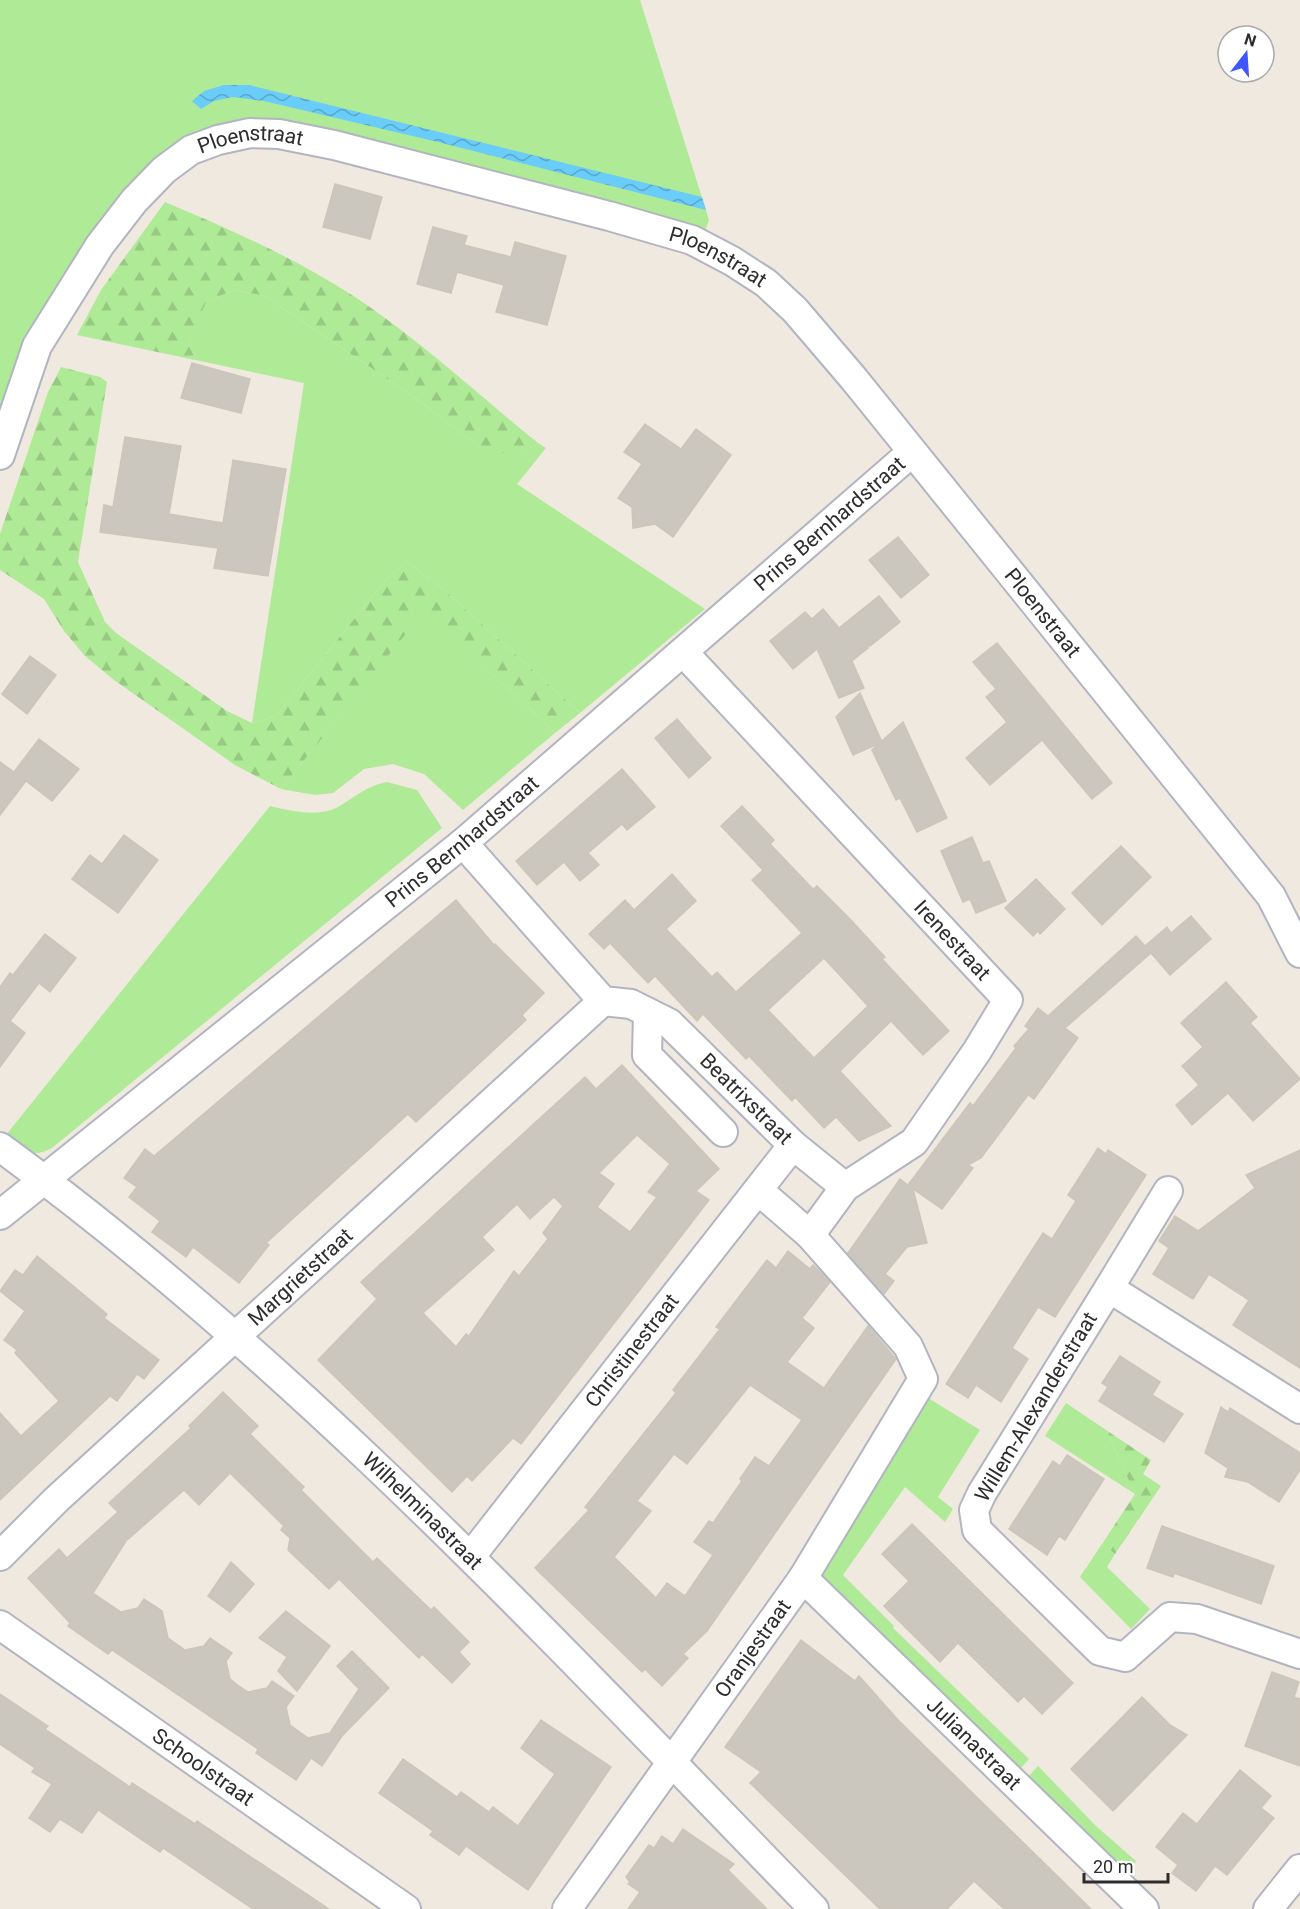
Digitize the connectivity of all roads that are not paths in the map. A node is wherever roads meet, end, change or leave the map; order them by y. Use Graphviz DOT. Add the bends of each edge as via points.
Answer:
graph roads {
  1 [pos="911,453"];
  2 [pos="0,455"];
  3 [pos="684,653"];
  4 [pos="463,843"];
  5 [pos="1300,953"];
  6 [pos="603,1001"];
  7 [pos="648,1012"];
  8 [pos="723,1132"];
  9 [pos="793,1145"];
  10 [pos="0,1147"];
  11 [pos="44,1178"];
  12 [pos="845,1187"];
  13 [pos="758,1190"];
  14 [pos="1167,1191"];
  15 [pos="0,1215"];
  16 [pos="810,1235"];
  17 [pos="1109,1288"];
  18 [pos="235,1335"];
  19 [pos="1300,1409"];
  20 [pos="0,1556"];
  21 [pos="471,1556"];
  22 [pos="803,1578"];
  23 [pos="0,1625"];
  24 [pos="1300,1654"];
  25 [pos="671,1762"];
  26 [pos="1300,1869"];
  27 [pos="406,1909"];
  28 [pos="567,1909"];
  29 [pos="814,1909"];
  30 [pos="1144,1909"];
  31 [pos="1268,1909"];
  1 -- 2 [label="street, Ploenstraat" via="795,310 766,283 692,240 334,145 279,134 250,133 191,150 164,170 134,201 100,245 36,346"];
  1 -- 3 [label="street, Prins Bernhardstraat"];
  1 -- 5 [label="street, Ploenstraat" via="1271,896"];
  3 -- 4 [label="street, Prins Bernhardstraat"];
  3 -- 12 [label="street, Irenestraat" via="1008,1000 914,1142"];
  4 -- 6 [label="street"];
  4 -- 11 [label="street, Prins Bernhardstraat"];
  6 -- 7 [label="street, Beatrixstraat" via="632,1004"];
  6 -- 18 [label="street, Margrietstraat"];
  7 -- 8 [label="street, Beatrixstraat" via="647,1055"];
  7 -- 9 [label="street, Beatrixstraat" via="669,1023"];
  9 -- 12 [label="street, Beatrixstraat"];
  9 -- 13 [label="street, Christinestraat"];
  10 -- 11 [label="street, Wilhelminastraat"];
  11 -- 15 [label="street, Prins Bernhardstraat"];
  11 -- 18 [label="street, Wilhelminastraat"];
  12 -- 16 [label="street, Irenestraat"];
  13 -- 16 [label="street"];
  13 -- 21 [label="street, Christinestraat"];
  14 -- 17 [label="street, Willem-Alexanderstraat"];
  16 -- 22 [label="street, Oranjestraat" via="908,1346 923,1379"];
  17 -- 19 [label="street, Willem-Alexanderstraat"];
  17 -- 24 [label="street, Willem-Alexanderstraat" via="982,1492 974,1510 977,1530 1100,1651 1125,1657 1170,1617 1197,1619"];
  18 -- 20 [label="street, Margrietstraat"];
  18 -- 21 [label="street, Wilhelminastraat"];
  21 -- 25 [label="street, Wilhelminastraat"];
  22 -- 25 [label="street, Oranjestraat"];
  22 -- 30 [label="street, Julianastraat"];
  23 -- 27 [label="street, Schoolstraat"];
  25 -- 28 [label="street, Oranjestraat"];
  25 -- 29 [label="street, Wilhelminastraat"];
  26 -- 31 [label="street"];
}
